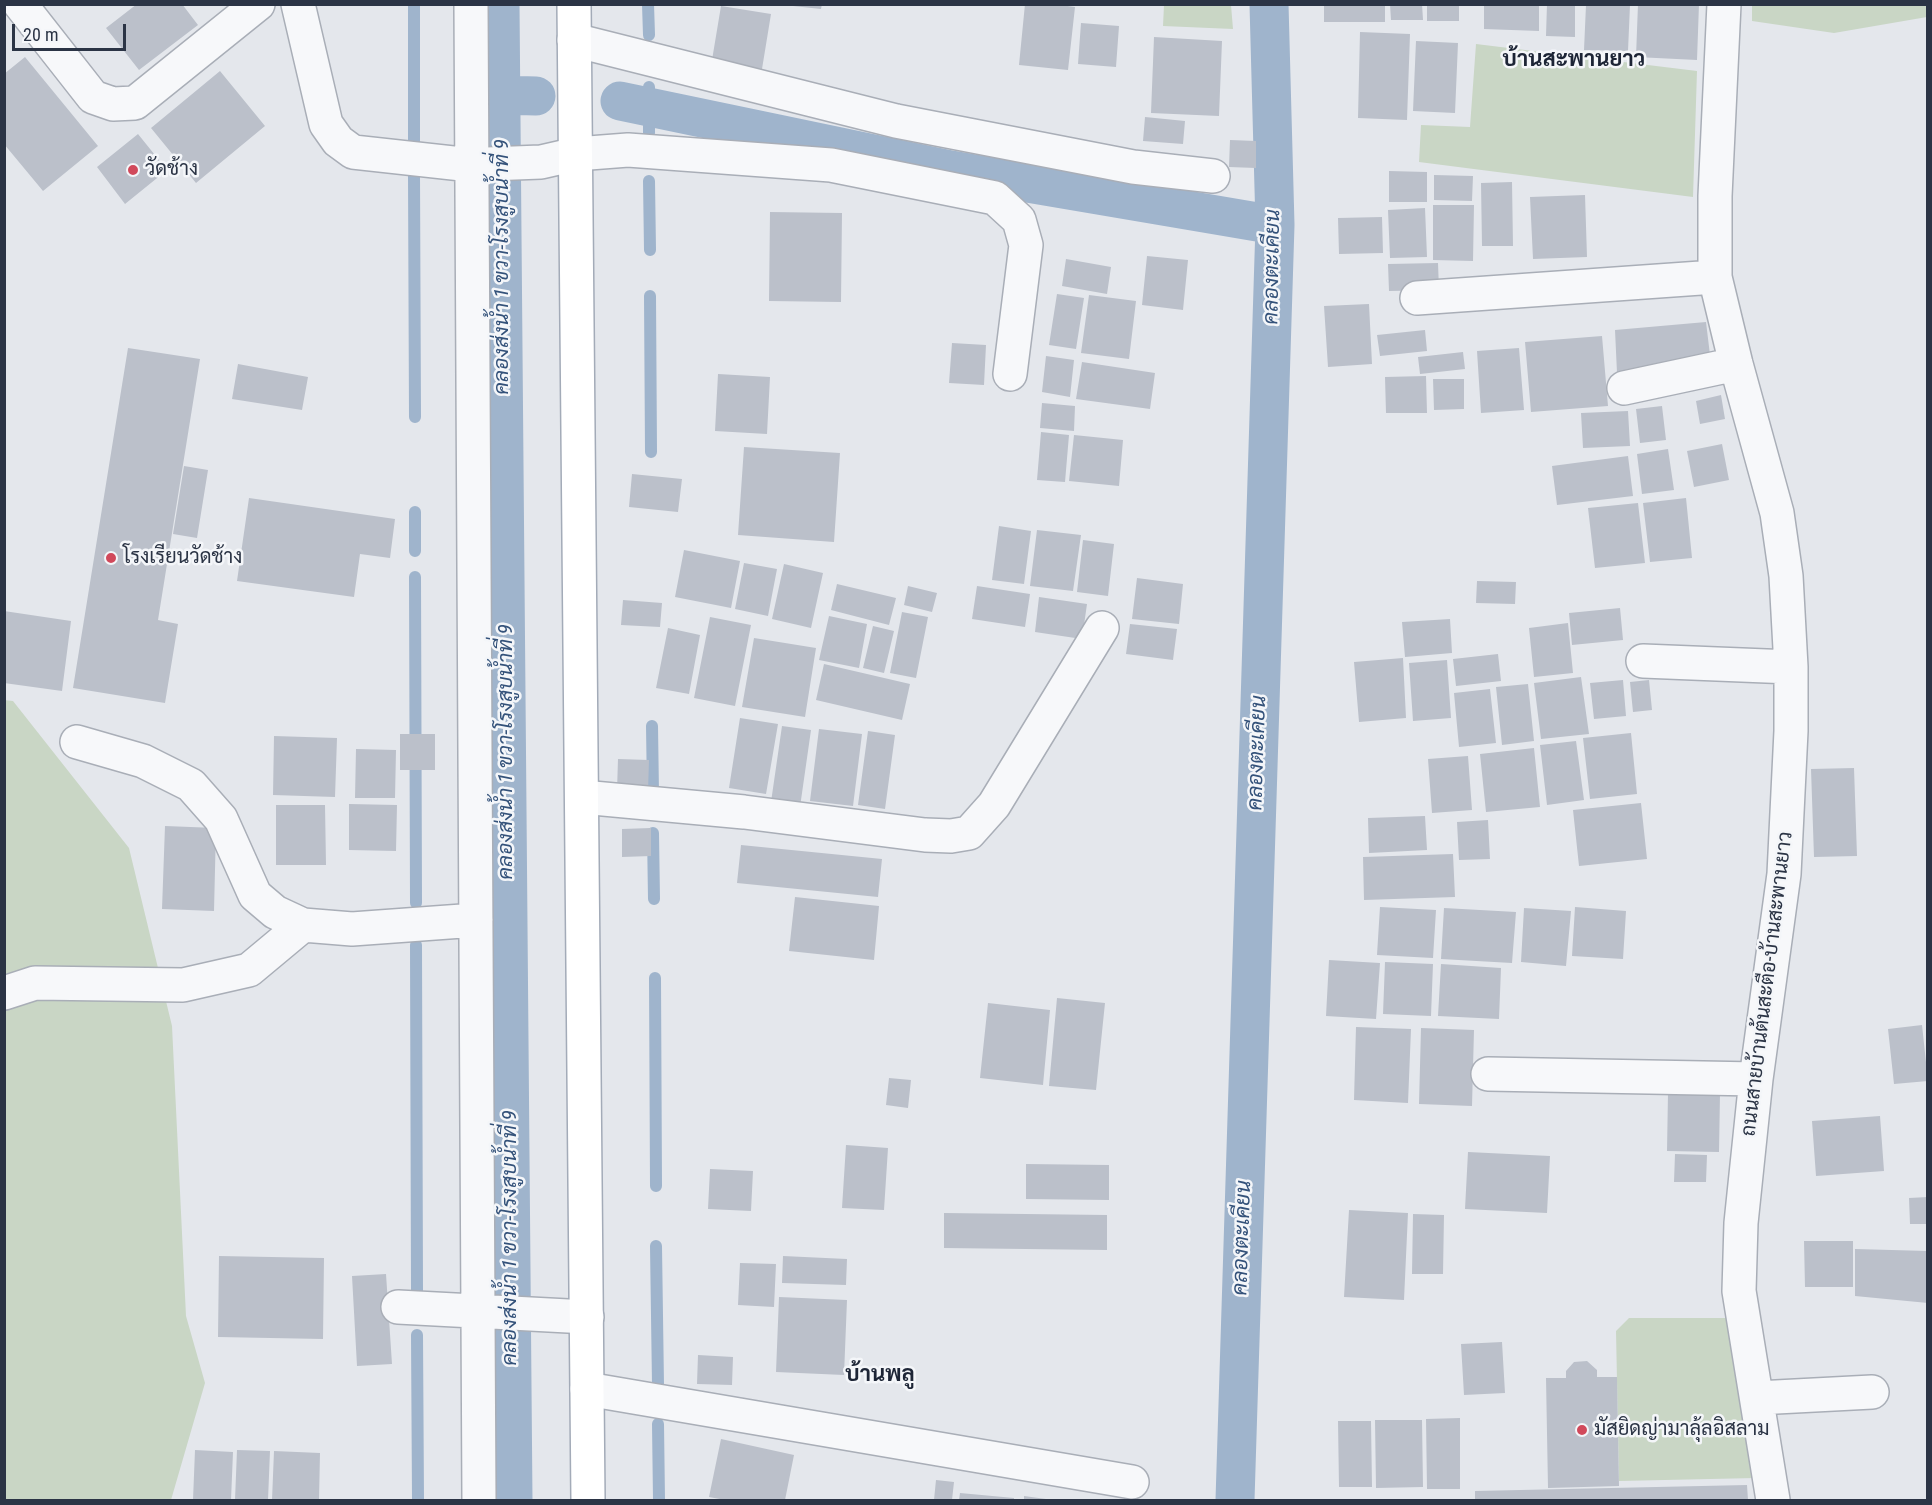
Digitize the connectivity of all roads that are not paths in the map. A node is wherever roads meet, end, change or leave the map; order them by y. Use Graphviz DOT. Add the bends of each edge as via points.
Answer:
graph roads {
  1 [pos="12,4"];
  2 [pos="20,4"];
  3 [pos="258,4"];
  4 [pos="298,4"];
  5 [pos="471,4"];
  6 [pos="574,4"];
  7 [pos="1724,4"];
  8 [pos="4,10"];
  9 [pos="574,40"];
  10 [pos="576,154"];
  11 [pos="480,164"];
  12 [pos="1213,176"];
  13 [pos="1716,277"];
  14 [pos="1417,298"];
  15 [pos="1736,364"];
  16 [pos="1010,374"];
  17 [pos="1624,388"];
  18 [pos="1102,628"];
  19 [pos="1643,661"];
  20 [pos="1791,667"];
  21 [pos="77,742"];
  22 [pos="582,798"];
  23 [pos="476,920"];
  24 [pos="303,925"];
  25 [pos="4,993"];
  26 [pos="1488,1074"];
  27 [pos="1756,1079"];
  28 [pos="398,1307"];
  29 [pos="486,1312"];
  30 [pos="586,1317"];
  31 [pos="587,1389"];
  32 [pos="1872,1392"];
  33 [pos="1757,1398"];
  34 [pos="1132,1482"];
  35 [pos="479,1500"];
  36 [pos="588,1500"];
  37 [pos="1773,1500"];
  1 -- 8 [label="street"];
  2 -- 3 [label="street" via="93,97 113,104 135,104"];
  4 -- 11 [label="street" via="326,124 338,141 353,152"];
  5 -- 11 [label="street"];
  6 -- 9 [label="main road"];
  7 -- 13 [label="street, ถนนสายบ้านต้นสะตือ-บ้านสะพานยาว" via="1715,196"];
  9 -- 10 [label="main road"];
  9 -- 12 [label="street" via="896,121 1133,167"];
  10 -- 11 [label="street" via="541,162"];
  10 -- 16 [label="street" via="628,150 831,165 995,198 1019,220 1026,245"];
  10 -- 22 [label="main road"];
  11 -- 23 [label="street"];
  13 -- 14 [label="street"];
  13 -- 15 [label="street, ถนนสายบ้านต้นสะตือ-บ้านสะพานยาว"];
  15 -- 17 [label="street"];
  15 -- 20 [label="street, ถนนสายบ้านต้นสะตือ-บ้านสะพานยาว" via="1777,513 1786,576"];
  18 -- 22 [label="street" via="994,805 969,833 925,835 744,812"];
  19 -- 20 [label="street"];
  20 -- 27 [label="street, ถนนสายบ้านต้นสะตือ-บ้านสะพานยาว" via="1784,873"];
  21 -- 24 [label="street" via="143,761 191,785 221,819 255,895 274,912"];
  22 -- 30 [label="main road"];
  23 -- 24 [label="street" via="352,929"];
  23 -- 29 [label="street"];
  24 -- 25 [label="street" via="249,970 238,973 183,985 34,983"];
  26 -- 27 [label="street"];
  27 -- 33 [label="street, ถนนสายบ้านต้นสะตือ-บ้านสะพานยาว" via="1741,1223 1739,1291"];
  28 -- 29 [label="street"];
  29 -- 30 [label="street"];
  29 -- 35 [label="street"];
  30 -- 31 [label="main road"];
  31 -- 34 [label="street"];
  31 -- 36 [label="main road"];
  32 -- 33 [label="street"];
  33 -- 37 [label="street, ถนนสายบ้านต้นสะตือ-บ้านสะพานยาว"];
}
